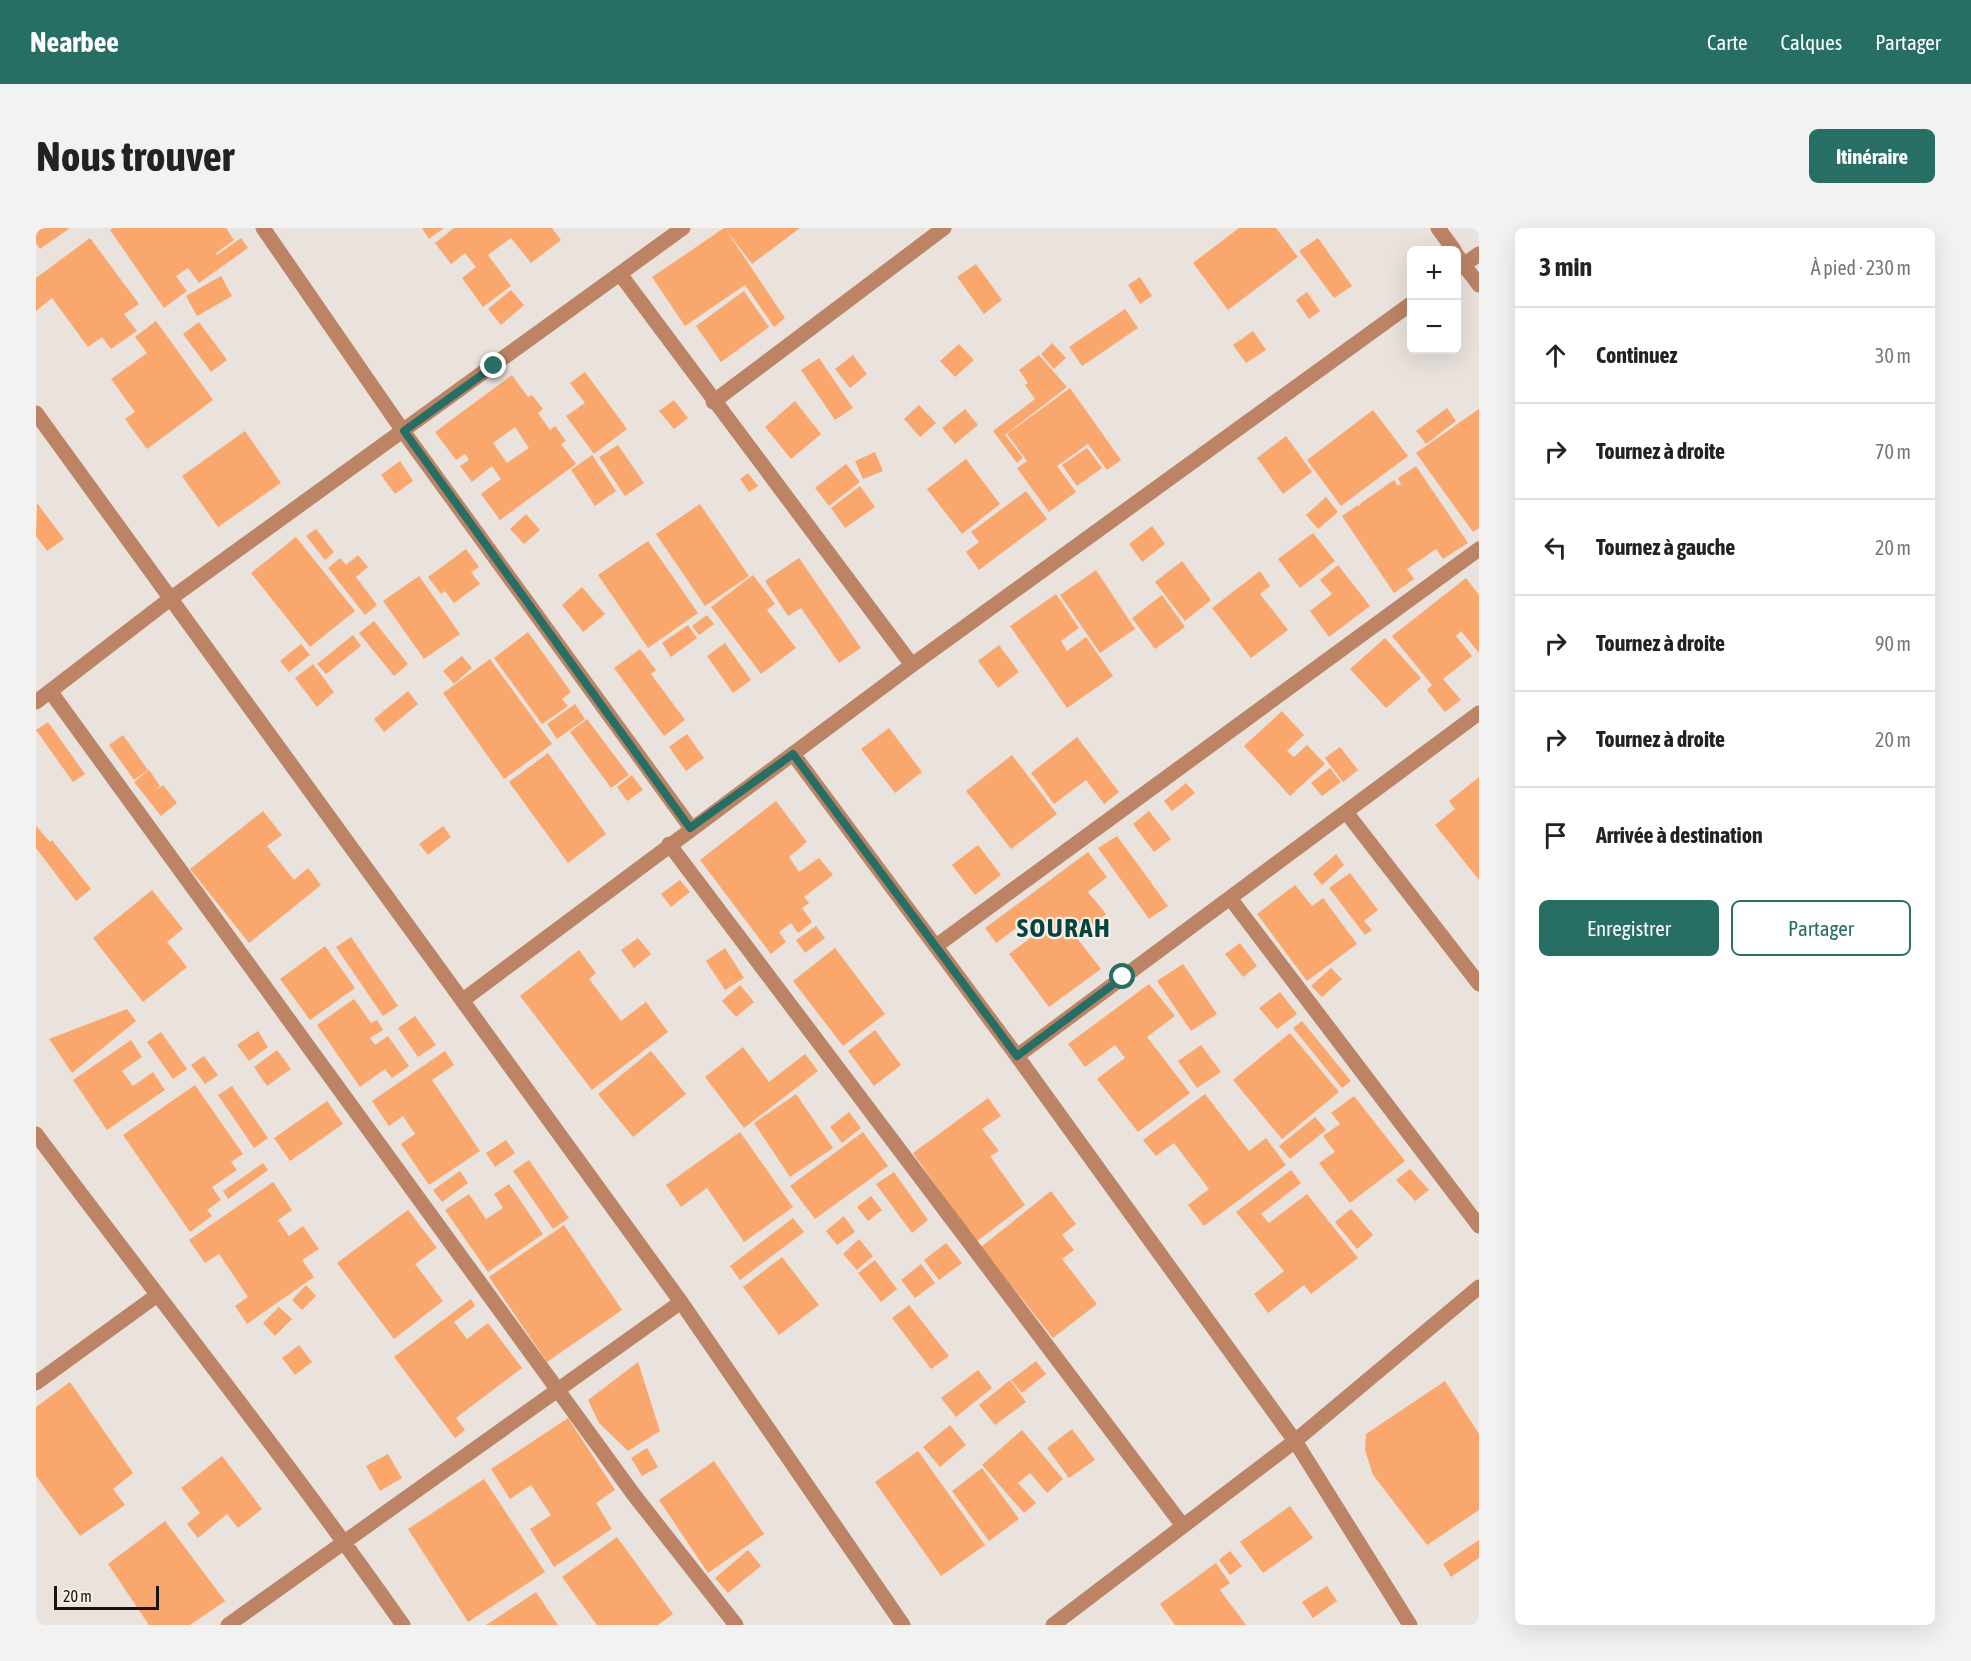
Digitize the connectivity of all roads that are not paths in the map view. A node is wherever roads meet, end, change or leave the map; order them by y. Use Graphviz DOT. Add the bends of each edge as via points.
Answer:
graph roads {
  1 [pos="263,228"];
  2 [pos="683,228"];
  3 [pos="944,228"];
  4 [pos="1438,228"];
  5 [pos="1449,246"];
  6 [pos="1479,254"];
  7 [pos="1461,259"];
  8 [pos="1461,264"];
  9 [pos="620,274"];
  10 [pos="1479,285"];
  11 [pos="1407,307"];
  12 [pos="713,402"];
  13 [pos="36,412"];
  14 [pos="404,431"];
  15 [pos="1479,549"];
  16 [pos="170,599"];
  17 [pos="912,665"];
  18 [pos="50,691"];
  19 [pos="36,702"];
  20 [pos="1479,713"];
  21 [pos="793,754"];
  22 [pos="1346,812"];
  23 [pos="690,828"];
  24 [pos="669,844"];
  25 [pos="1230,898"];
  26 [pos="936,946"];
  27 [pos="1479,984"];
  28 [pos="463,1000"];
  29 [pos="1017,1056"];
  30 [pos="36,1134"];
  31 [pos="1479,1226"];
  32 [pos="1479,1287"];
  33 [pos="156,1296"];
  34 [pos="681,1302"];
  35 [pos="36,1383"];
  36 [pos="559,1391"];
  37 [pos="1295,1441"];
  38 [pos="1183,1526"];
  39 [pos="344,1541"];
  40 [pos="228,1625"];
  41 [pos="404,1625"];
  42 [pos="736,1625"];
  43 [pos="903,1625"];
  44 [pos="1053,1625"];
  45 [pos="1410,1625"];
  1 -- 14 [label="street"];
  2 -- 9 [label="street"];
  3 -- 12 [label="street"];
  4 -- 5 [label="street"];
  6 -- 7 [label="street"];
  8 -- 10 [label="street"];
  9 -- 12 [label="street"];
  9 -- 14 [label="street"];
  11 -- 17 [label="street"];
  12 -- 17 [label="street"];
  13 -- 16 [label="street"];
  14 -- 16 [label="street"];
  14 -- 23 [label="street"];
  15 -- 26 [label="street"];
  16 -- 18 [label="street"];
  16 -- 28 [label="street"];
  17 -- 21 [label="street"];
  18 -- 19 [label="street"];
  18 -- 36 [label="street"];
  20 -- 22 [label="street"];
  21 -- 23 [label="street"];
  21 -- 26 [label="street"];
  22 -- 25 [label="street"];
  22 -- 27 [label="street"];
  23 -- 24 [label="street"];
  24 -- 28 [label="street"];
  24 -- 38 [label="street"];
  25 -- 29 [label="street"];
  25 -- 31 [label="street"];
  26 -- 29 [label="street"];
  28 -- 34 [label="street"];
  29 -- 37 [label="street"];
  30 -- 33 [label="street"];
  32 -- 37 [label="street"];
  33 -- 35 [label="street"];
  33 -- 39 [label="street"];
  34 -- 36 [label="street"];
  34 -- 43 [label="street"];
  36 -- 39 [label="street"];
  36 -- 42 [label="street"];
  37 -- 38 [label="street"];
  37 -- 45 [label="street"];
  38 -- 44 [label="street"];
  39 -- 40 [label="street"];
  39 -- 41 [label="street"];
}
